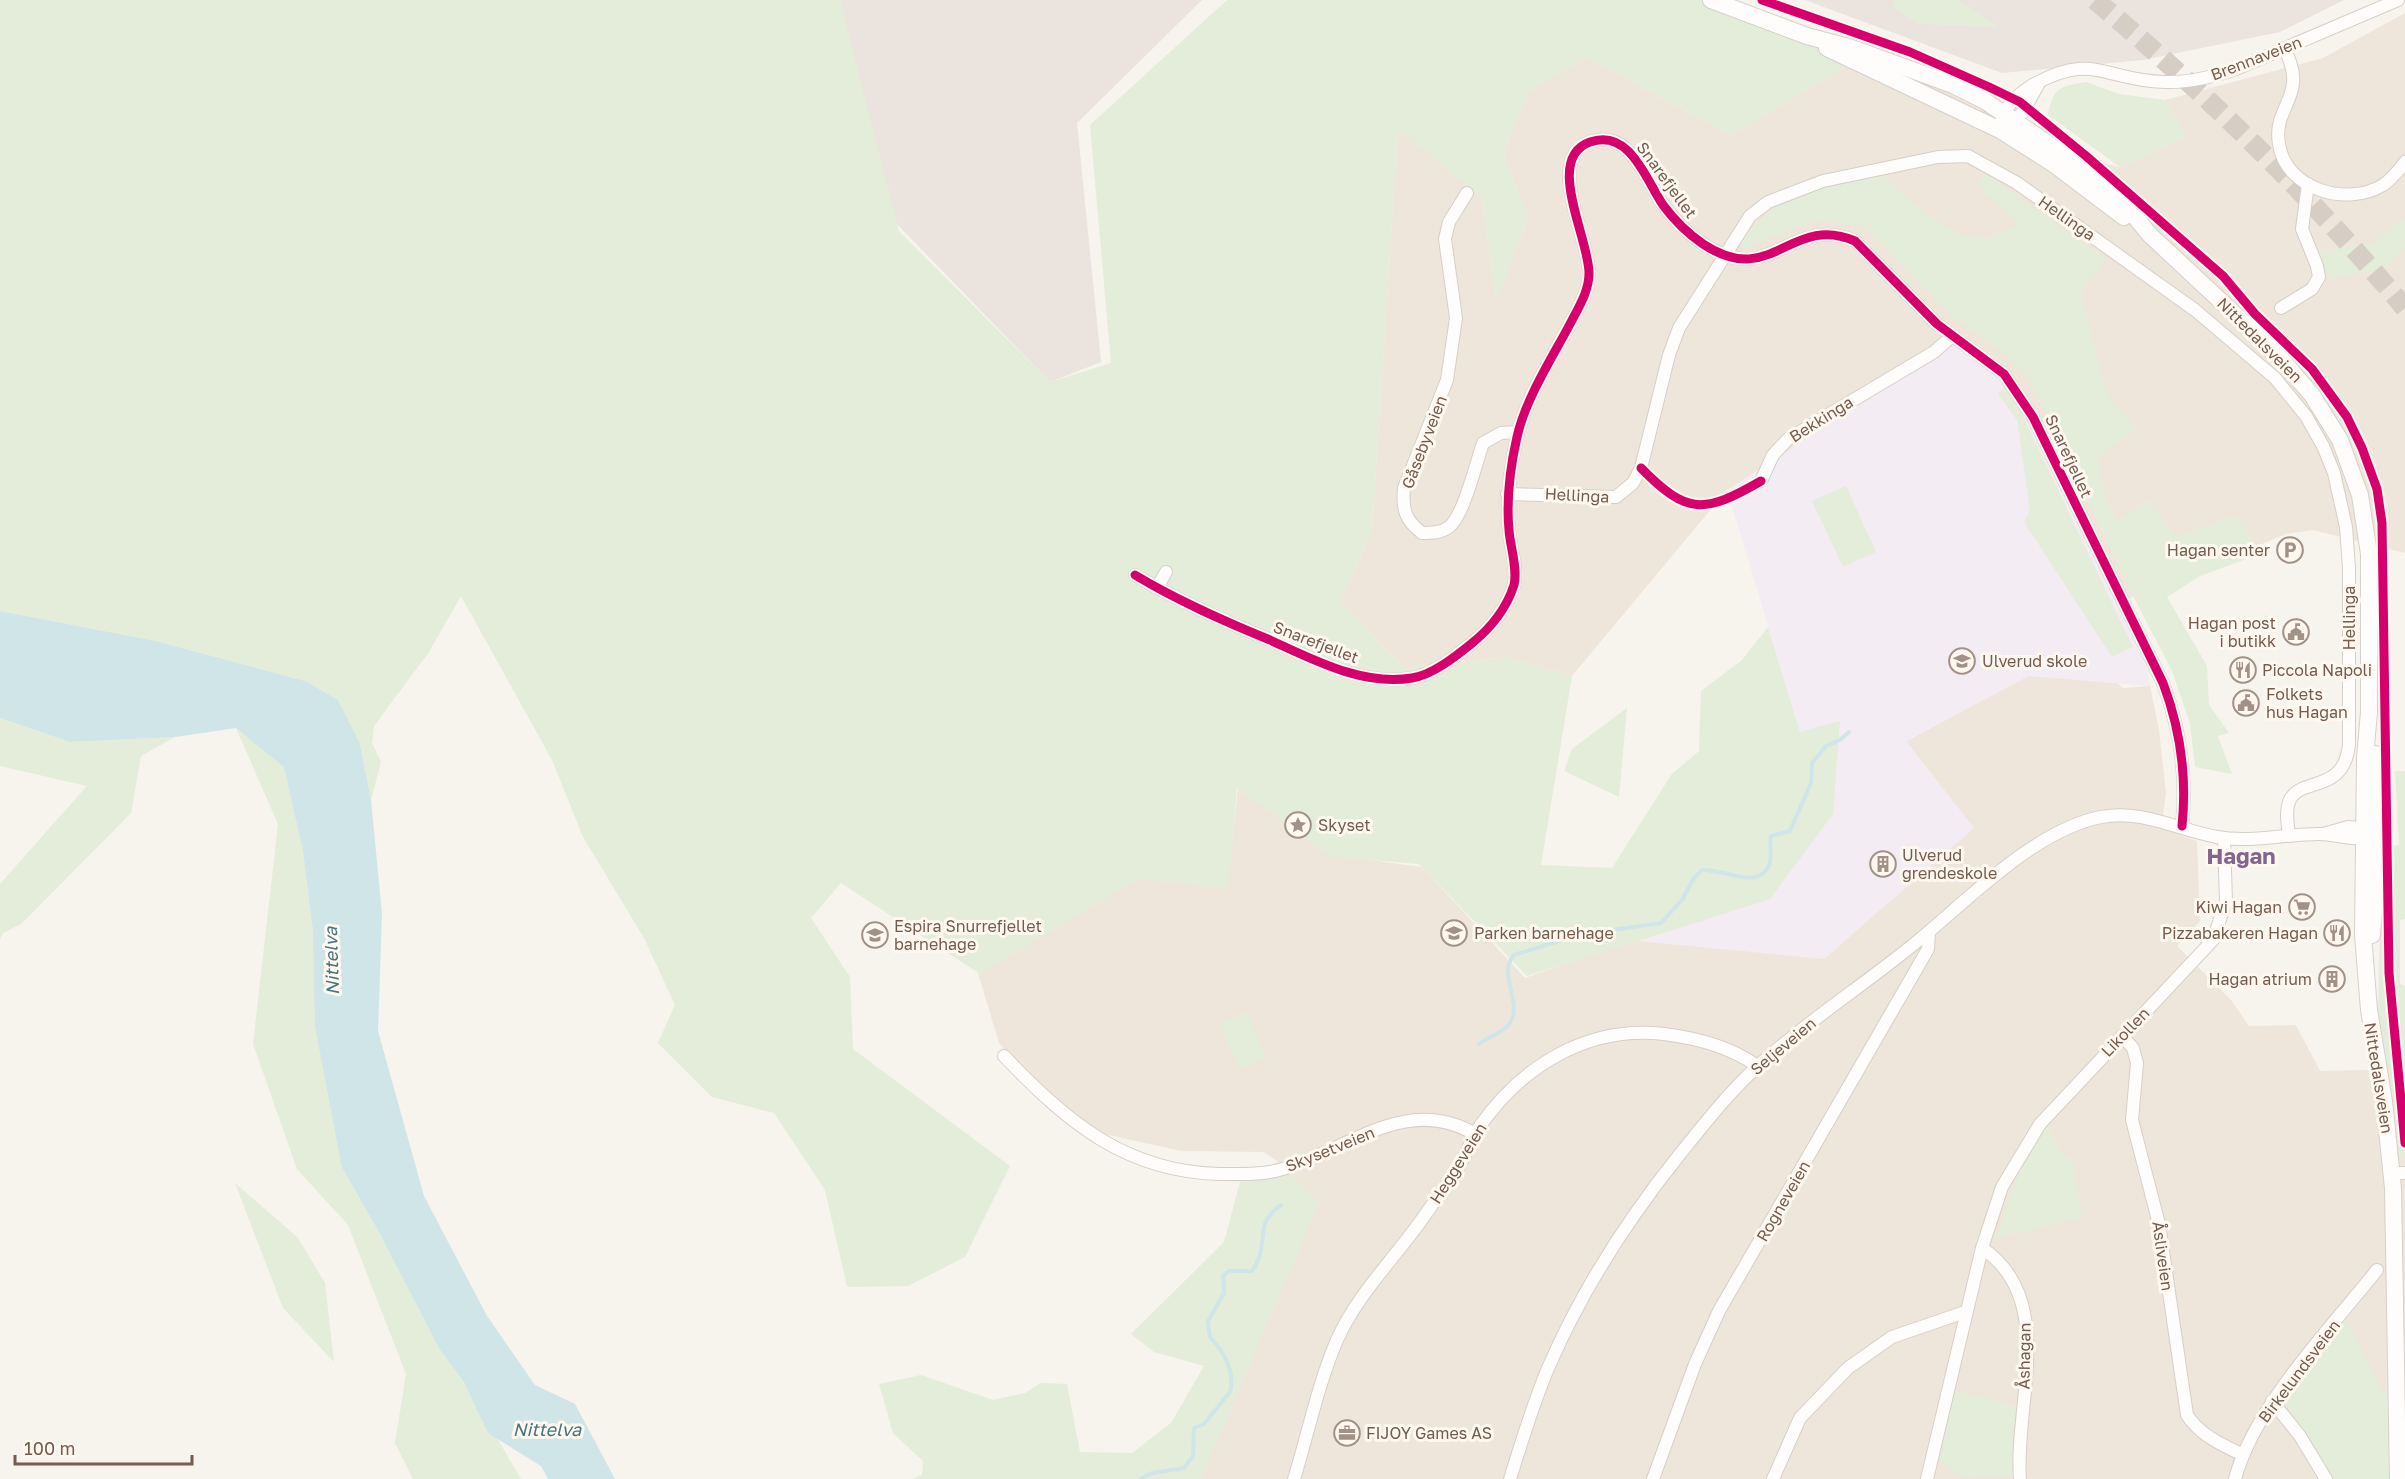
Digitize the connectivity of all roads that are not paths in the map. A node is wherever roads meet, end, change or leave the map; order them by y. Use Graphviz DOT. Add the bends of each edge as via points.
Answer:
graph roads {
  1 [pos="1711,0"];
  2 [pos="2398,0"];
  3 [pos="1807,36"];
  4 [pos="2284,48"];
  5 [pos="2009,117"];
  6 [pos="2000,130"];
  7 [pos="2405,162"];
  8 [pos="2308,184"];
  9 [pos="1467,193"];
  10 [pos="2149,234"];
  11 [pos="1725,256"];
  12 [pos="2281,308"];
  13 [pos="1952,336"];
  14 [pos="1518,432"];
  15 [pos="1761,480"];
  16 [pos="1507,494"];
  17 [pos="1166,572"];
  18 [pos="1135,575"];
  19 [pos="1157,588"];
  20 [pos="2182,826"];
  21 [pos="2369,833"];
  22 [pos="2289,836"];
  23 [pos="2224,838"];
  24 [pos="1929,932"];
  25 [pos="2122,1036"];
  26 [pos="1004,1056"];
  27 [pos="1757,1066"];
  28 [pos="1474,1134"];
  29 [pos="2399,1173"];
  30 [pos="1982,1248"];
  31 [pos="2378,1270"];
  32 [pos="1965,1312"];
  33 [pos="2272,1401"];
  34 [pos="2241,1454"];
  35 [pos="1294,1479"];
  36 [pos="1510,1479"];
  37 [pos="1653,1479"];
  38 [pos="1773,1479"];
  39 [pos="1927,1479"];
  40 [pos="2020,1479"];
  41 [pos="2235,1479"];
  42 [pos="2326,1479"];
  43 [pos="2398,1479"];
  1 -- 3 [label="main road, Nittedalsveien"];
  2 -- 4 [label="street, Brennaveien"];
  3 -- 5 [label="main road, Nittedalsveien" via="1936,78"];
  3 -- 6 [label="main road, Nittedalsveien" via="1846,59"];
  4 -- 5 [label="street, Brennaveien" via="2236,69 2194,80 2154,81 2080,68 2061,71 2039,82"];
  4 -- 8 [label="street" via="2294,73 2294,89 2281,121 2279,144 2287,165"];
  5 -- 6 [label="street, Brennaveien"];
  5 -- 10 [label="main road, Nittedalsveien" via="2096,179"];
  6 -- 10 [label="main road, Nittedalsveien"];
  7 -- 8 [label="street" via="2384,184 2359,194 2338,194"];
  8 -- 12 [label="street" via="2302,229 2319,277 2312,289"];
  9 -- 14 [label="street, Gåsebyveien" via="1449,222 1445,239 1456,318 1447,380 1404,488 1402,502 1410,525 1422,533 1442,531 1451,525 1483,443 1501,433"];
  10 -- 21 [label="main road, Nittedalsveien" via="2285,362 2312,394 2340,440 2356,480 2367,531 2369,712 2374,732"];
  11 -- 13 [label="street, Snarefjellet" via="1749,261 1815,235 1848,238 1862,246"];
  11 -- 14 [label="street, Snarefjellet" via="1679,224 1624,147 1600,140 1580,147 1571,158 1568,174 1586,247 1586,293"];
  11 -- 16 [label="street, Hellinga" via="1679,328 1641,468 1626,490 1610,498"];
  11 -- 22 [label="street, Hellinga" via="1750,216 1779,198 1823,181 1938,158 1968,156 2017,183 2187,303 2275,378 2306,417 2329,459 2340,496 2348,556 2349,752 2344,766 2332,777 2298,791 2291,798 2287,807"];
  13 -- 15 [label="street, Bekkinga" via="1934,352 1788,439 1773,455"];
  13 -- 20 [label="street, Snarefjellet" via="1989,361 2025,402 2158,670 2173,714 2181,758"];
  14 -- 16 [label="street, Snarefjellet"];
  16 -- 19 [label="street, Snarefjellet" via="1515,580 1506,606 1487,631 1455,657 1414,678 1370,678 1323,664"];
  17 -- 19 [label="street"];
  18 -- 19 [label="street, Snarefjellet"];
  20 -- 23 [label="street, Seljeveien"];
  20 -- 24 [label="street, Seljeveien" via="2119,815 2069,828 2019,858"];
  21 -- 22 [label="street" via="2339,829"];
  21 -- 29 [label="main road, Nittedalsveien" via="2363,935 2369,1010"];
  22 -- 23 [label="street"];
  23 -- 25 [label="street, Likollen" via="2226,902 2213,940"];
  24 -- 27 [label="street, Seljeveien"];
  24 -- 37 [label="street, Rogneveien" via="1928,949 1719,1311"];
  25 -- 30 [label="street, Likollen" via="2026,1144 2002,1187"];
  25 -- 34 [label="street, Åsliveien" via="2133,1048 2137,1063 2132,1120 2159,1224 2187,1414 2212,1440"];
  26 -- 28 [label="street, Skysetveien" via="1047,1101 1083,1130 1138,1159 1182,1170 1239,1174 1278,1170 1385,1127 1419,1118 1455,1123"];
  27 -- 28 [label="street, Heggeveien" via="1728,1050 1670,1035 1632,1033 1594,1040 1562,1051 1534,1067"];
  27 -- 36 [label="street, Seljeveien" via="1643,1199 1601,1262 1548,1368"];
  28 -- 35 [label="street, Heggeveien" via="1455,1173 1343,1329 1331,1356"];
  29 -- 43 [label="main road, Nittedalsveien"];
  30 -- 32 [label="street, Likollen"];
  30 -- 40 [label="street, Åshagan" via="2006,1268 2015,1282 2025,1316"];
  31 -- 33 [label="street, Birkelundsveien"];
  32 -- 38 [label="street" via="1892,1337 1848,1368 1800,1418"];
  32 -- 39 [label="street, Likollen"];
  33 -- 34 [label="street, Birkelundsveien"];
  33 -- 42 [label="street" via="2300,1436"];
  34 -- 41 [label="street, Birkelundsveien"];
}
